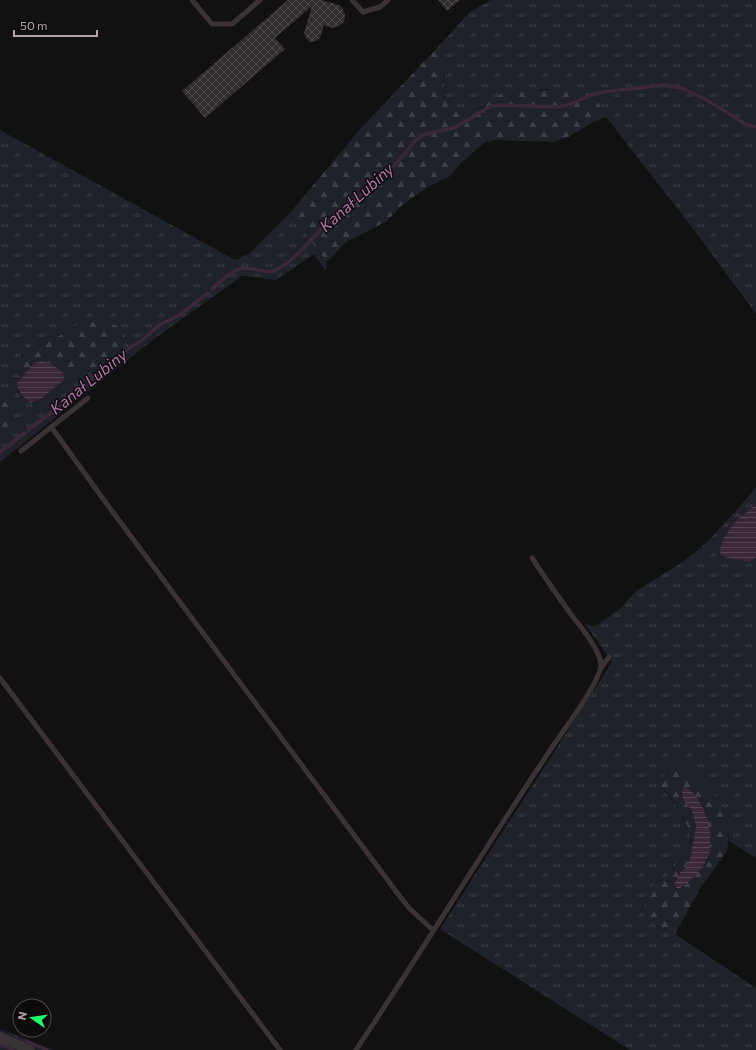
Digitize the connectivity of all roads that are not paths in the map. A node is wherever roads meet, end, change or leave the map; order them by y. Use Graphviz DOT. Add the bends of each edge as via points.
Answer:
graph roads {
  1 [pos="192,0"];
  2 [pos="260,0"];
  3 [pos="352,0"];
  4 [pos="388,0"];
  5 [pos="88,398"];
  6 [pos="52,428"];
  7 [pos="21,451"];
  8 [pos="532,558"];
  9 [pos="609,657"];
  10 [pos="600,671"];
  11 [pos="0,678"];
  12 [pos="433,930"];
  13 [pos="0,1037"];
  14 [pos="30,1050"];
  15 [pos="280,1050"];
  16 [pos="356,1050"];
  1 -- 2 [label="lane" via="212,24 232,24"];
  3 -- 4 [label="lane" via="363,12 380,7"];
  5 -- 6 [label="lane"];
  6 -- 7 [label="lane"];
  6 -- 12 [label="lane" via="398,894"];
  8 -- 10 [label="lane" via="591,643 599,658"];
  9 -- 10 [label="lane"];
  10 -- 12 [label="lane"];
  11 -- 15 [label="lane"];
  12 -- 16 [label="lane"];
  13 -- 14 [label="street"];
}
